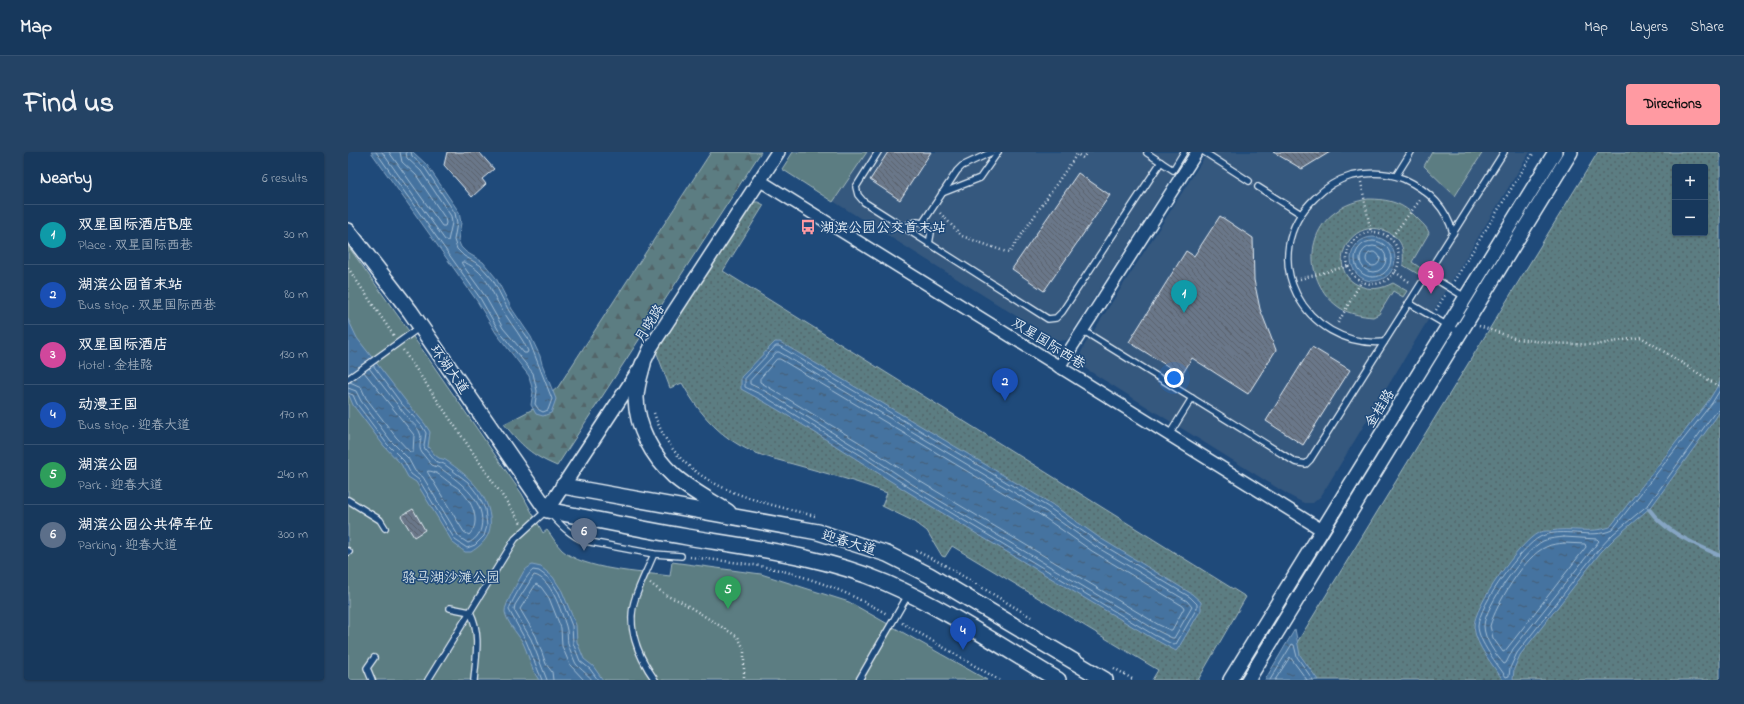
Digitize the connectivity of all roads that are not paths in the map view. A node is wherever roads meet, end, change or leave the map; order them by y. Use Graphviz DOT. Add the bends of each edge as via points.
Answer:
graph roads {
  1 [pos="778,152"];
  2 [pos="878,152"];
  3 [pos="992,152"];
  4 [pos="998,152"];
  5 [pos="1148,152"];
  6 [pos="1184,152"];
  7 [pos="1197,152"];
  8 [pos="1204,152"];
  9 [pos="1411,152"];
  10 [pos="1504,152"];
  11 [pos="1555,152"];
  12 [pos="1571,152"];
  13 [pos="1161,162"];
  14 [pos="1396,176"];
  15 [pos="759,180"];
  16 [pos="1249,181"];
  17 [pos="1258,187"];
  18 [pos="942,194"];
  19 [pos="1301,214"];
  20 [pos="922,224"];
  21 [pos="903,228"];
  22 [pos="348,231"];
  23 [pos="1453,233"];
  24 [pos="929,244"];
  25 [pos="1427,274"];
  26 [pos="1466,297"];
  27 [pos="1409,303"];
  28 [pos="1478,304"];
  29 [pos="1448,326"];
  30 [pos="420,327"];
  31 [pos="1463,328"];
  32 [pos="1082,330"];
  33 [pos="1384,342"];
  34 [pos="642,364"];
  35 [pos="1059,367"];
  36 [pos="348,379"];
  37 [pos="1192,398"];
  38 [pos="1169,435"];
  39 [pos="563,486"];
  40 [pos="348,500"];
  41 [pos="547,510"];
  42 [pos="734,516"];
  43 [pos="385,528"];
  44 [pos="1322,530"];
  45 [pos="654,554"];
  46 [pos="682,556"];
  47 [pos="908,594"];
  48 [pos="450,608"];
  49 [pos="470,612"];
  50 [pos="374,658"];
  51 [pos="372,680"];
  52 [pos="428,680"];
  53 [pos="474,680"];
  54 [pos="655,680"];
  55 [pos="859,680"];
  56 [pos="1058,680"];
  57 [pos="1105,680"];
  58 [pos="1230,680"];
  59 [pos="1248,680"];
  1 -- 15 [label="street, 月晓路"];
  2 -- 21 [label="lane" via="856,187 858,195 864,202"];
  3 -- 18 [label="lane" via="962,166"];
  4 -- 18 [label="lane" via="980,178"];
  5 -- 13 [label="lane" via="1147,154"];
  6 -- 13 [label="lane" via="1173,170"];
  7 -- 32 [label="street"];
  8 -- 16 [label="lane"];
  9 -- 14 [label="lane"];
  10 -- 23 [label="lane"];
  11 -- 26 [label="street, 金桂路"];
  12 -- 28 [label="street"];
  13 -- 24 [label="lane" via="1056,318 1048,319 1042,316"];
  14 -- 19 [label="lane" via="1360,174 1334,182 1312,200"];
  14 -- 23 [label="lane" via="1426,192 1445,213"];
  15 -- 34 [label="street, 月晓路"];
  15 -- 35 [label="street, 双星国际西巷"];
  17 -- 19 [label="lane"];
  18 -- 20 [label="lane"];
  19 -- 33 [label="lane" via="1289,250 1292,282 1301,303 1309,314 1333,333 1357,342"];
  20 -- 21 [label="lane" via="911,222"];
  20 -- 24 [label="lane" via="931,233"];
  21 -- 24 [label="lane"];
  22 -- 30 [label="main road, 环湖大道"];
  23 -- 25 [label="lane"];
  25 -- 26 [label="lane"];
  25 -- 27 [label="lane"];
  26 -- 28 [label="lane"];
  26 -- 29 [label="street, 金桂路"];
  27 -- 29 [label="lane"];
  27 -- 33 [label="lane"];
  28 -- 31 [label="street"];
  29 -- 31 [label="lane"];
  29 -- 44 [label="street, 金桂路"];
  30 -- 36 [label="lane"];
  30 -- 41 [label="main road, 环湖大道"];
  31 -- 59 [label="street"];
  32 -- 35 [label="street"];
  32 -- 37 [label="lane"];
  33 -- 37 [label="lane" via="1306,464 1294,462"];
  34 -- 39 [label="street, 月晓路"];
  34 -- 42 [label="main road" via="636,396 638,416 646,440 675,477"];
  35 -- 38 [label="street, 双星国际西巷"];
  37 -- 38 [label="lane"];
  38 -- 44 [label="street, 双星国际西巷"];
  39 -- 41 [label="street, 月晓路"];
  39 -- 42 [label="main road, 迎春大道"];
  40 -- 43 [label="lane" via="380,520"];
  41 -- 45 [label="lane" via="576,537 598,544"];
  41 -- 47 [label="main road, 迎春大道" via="663,533 791,554 886,583"];
  41 -- 49 [label="lane" via="515,539"];
  42 -- 57 [label="main road, 迎春大道" via="818,532 887,554"];
  44 -- 58 [label="street, 金桂路"];
  45 -- 46 [label="lane"];
  45 -- 54 [label="lane" via="635,597 631,620 635,642 643,663"];
  47 -- 55 [label="lane"];
  47 -- 56 [label="main road, 迎春大道"];
  48 -- 49 [label="lane"];
  49 -- 52 [label="lane"];
  49 -- 53 [label="lane" via="478,636"];
  50 -- 51 [label="lane" via="367,668"];
}
